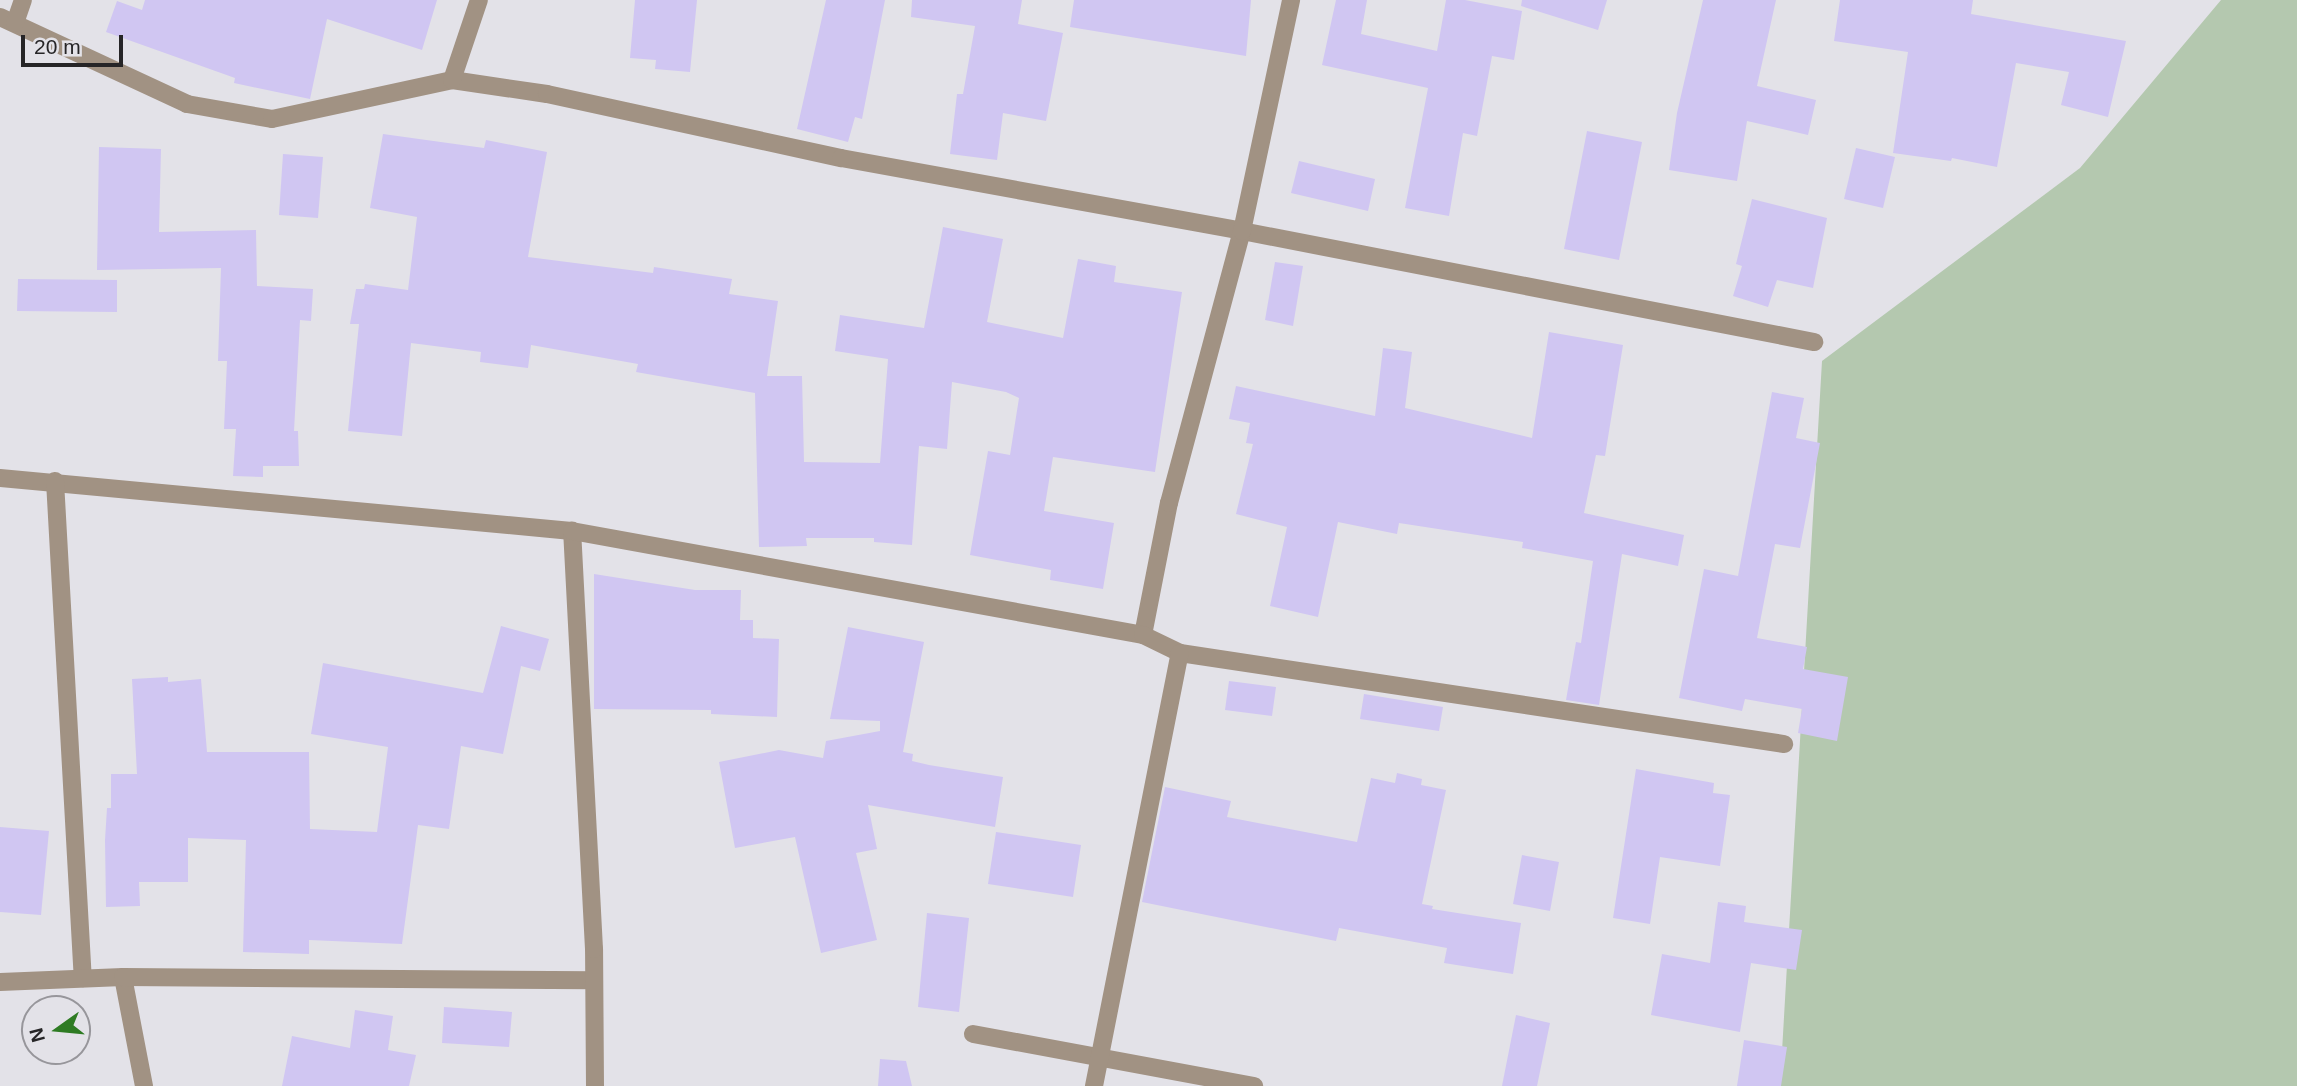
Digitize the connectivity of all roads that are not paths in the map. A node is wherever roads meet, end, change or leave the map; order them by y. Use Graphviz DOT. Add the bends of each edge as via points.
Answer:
graph roads {
  1 [pos="23,0"];
  2 [pos="479,0"];
  3 [pos="1291,0"];
  4 [pos="8,20"];
  5 [pos="452,80"];
  6 [pos="1242,231"];
  7 [pos="1814,342"];
  8 [pos="0,478"];
  9 [pos="55,481"];
  10 [pos="572,531"];
  11 [pos="1143,635"];
  12 [pos="1180,653"];
  13 [pos="1784,744"];
  14 [pos="123,977"];
  15 [pos="83,978"];
  16 [pos="594,980"];
  17 [pos="0,982"];
  18 [pos="973,1034"];
  19 [pos="1099,1058"];
  20 [pos="144,1086"];
  21 [pos="595,1086"];
  22 [pos="1094,1086"];
  23 [pos="1254,1086"];
  1 -- 4 [label="street"];
  2 -- 5 [label="street"];
  3 -- 6 [label="street"];
  4 -- 5 [label="street" via="187,104 272,119"];
  5 -- 6 [label="street" via="547,94 841,158"];
  6 -- 7 [label="street"];
  6 -- 11 [label="street" via="1169,503"];
  8 -- 9 [label="street"];
  9 -- 10 [label="street"];
  9 -- 15 [label="street"];
  10 -- 11 [label="street"];
  10 -- 16 [label="street"];
  11 -- 12 [label="street"];
  12 -- 13 [label="street"];
  12 -- 19 [label="street"];
  14 -- 15 [label="street"];
  14 -- 16 [label="street"];
  14 -- 20 [label="street"];
  15 -- 17 [label="street"];
  16 -- 21 [label="street"];
  18 -- 19 [label="street"];
  19 -- 22 [label="street"];
  19 -- 23 [label="street"];
}
